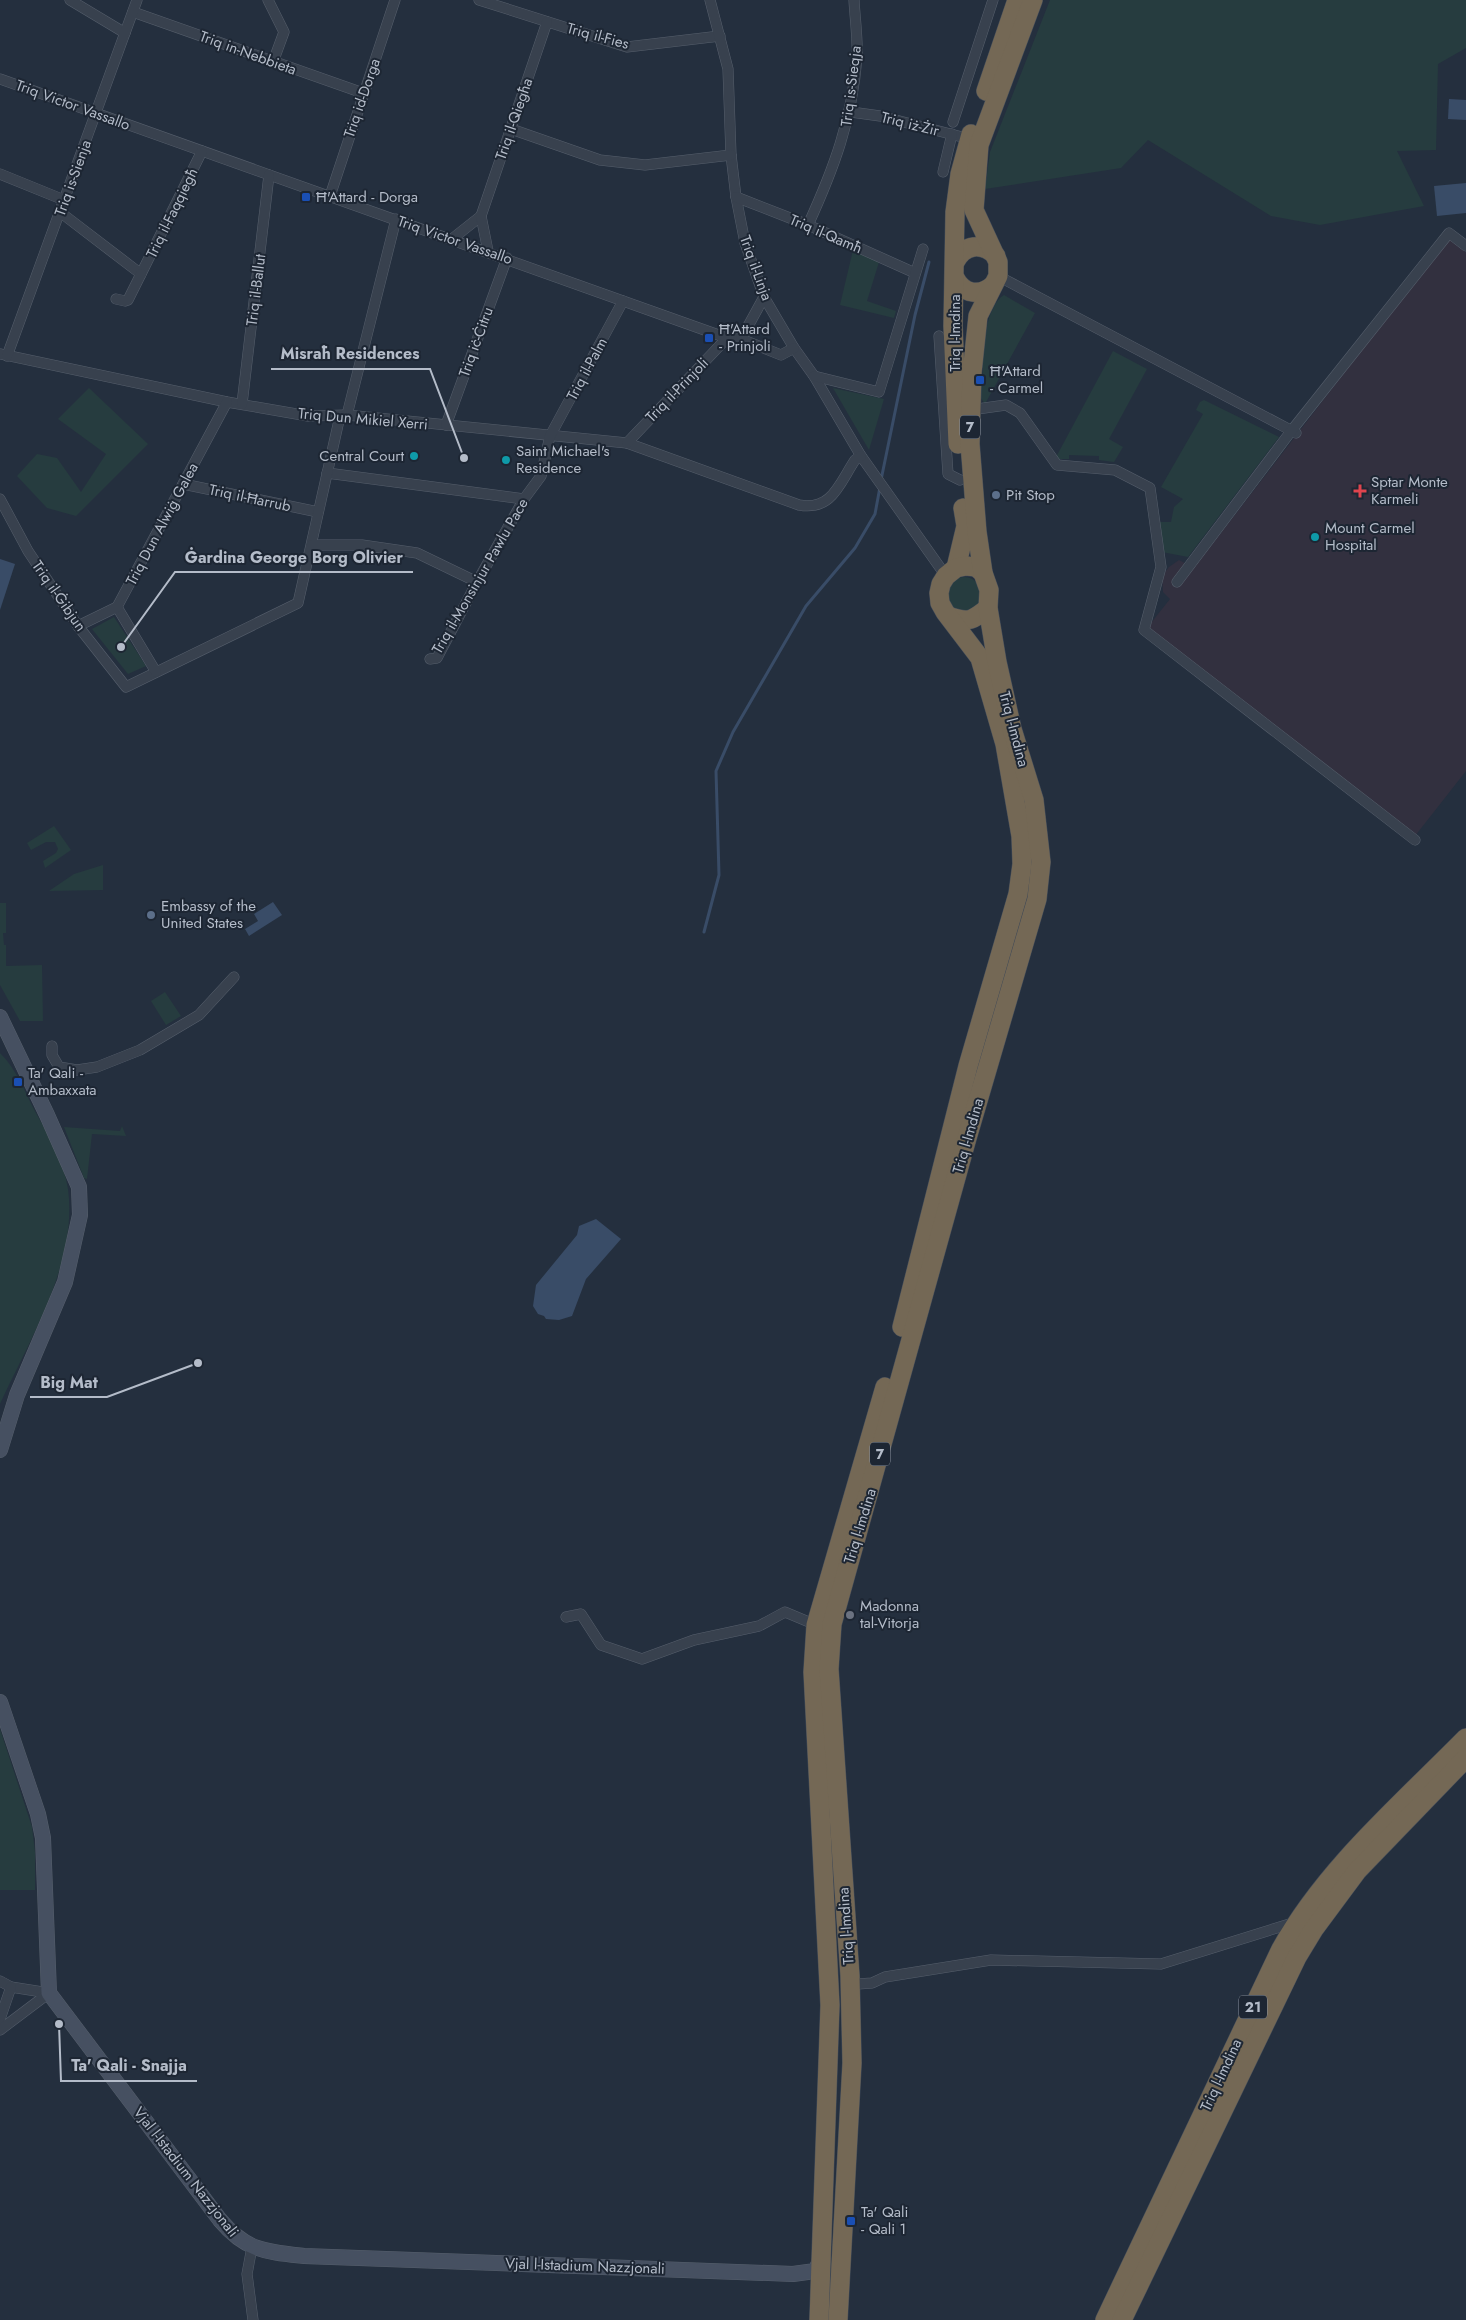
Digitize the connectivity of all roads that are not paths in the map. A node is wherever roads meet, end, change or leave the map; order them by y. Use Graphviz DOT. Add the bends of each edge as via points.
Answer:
graph roads {
  1 [pos="70,0"];
  2 [pos="137,0"];
  3 [pos="268,0"];
  4 [pos="395,0"];
  5 [pos="479,0"];
  6 [pos="710,0"];
  7 [pos="854,0"];
  8 [pos="993,0"];
  9 [pos="1019,0"];
  10 [pos="503,4"];
  11 [pos="133,12"];
  12 [pos="546,22"];
  13 [pos="125,33"];
  14 [pos="720,36"];
  15 [pos="273,62"];
  16 [pos="0,79"];
  17 [pos="363,94"];
  18 [pos="851,112"];
  19 [pos="97,114"];
  20 [pos="953,122"];
  21 [pos="511,129"];
  22 [pos="961,136"];
  23 [pos="202,151"];
  24 [pos="731,155"];
  25 [pos="943,172"];
  26 [pos="0,174"];
  27 [pos="269,175"];
  28 [pos="330,196"];
  29 [pos="736,197"];
  30 [pos="64,200"];
  31 [pos="60,212"];
  32 [pos="481,216"];
  33 [pos="396,219"];
  34 [pos="808,225"];
  35 [pos="452,239"];
  36 [pos="1466,246"];
  37 [pos="923,249"];
  38 [pos="488,251"];
  39 [pos="996,256"];
  40 [pos="507,258"];
  41 [pos="955,270"];
  42 [pos="915,273"];
  43 [pos="142,274"];
  44 [pos="996,280"];
  45 [pos="764,297"];
  46 [pos="116,299"];
  47 [pos="623,301"];
  48 [pos="939,336"];
  49 [pos="727,338"];
  50 [pos="742,339"];
  51 [pos="794,348"];
  52 [pos="3,355"];
  53 [pos="948,372"];
  54 [pos="814,376"];
  55 [pos="227,402"];
  56 [pos="242,404"];
  57 [pos="970,410"];
  58 [pos="343,416"];
  59 [pos="446,426"];
  60 [pos="1295,432"];
  61 [pos="550,436"];
  62 [pos="627,443"];
  63 [pos="861,456"];
  64 [pos="327,473"];
  65 [pos="183,484"];
  66 [pos="0,499"];
  67 [pos="524,499"];
  68 [pos="318,512"];
  69 [pos="312,545"];
  70 [pos="951,572"];
  71 [pos="983,573"];
  72 [pos="477,582"];
  73 [pos="1177,582"];
  74 [pos="117,607"];
  75 [pos="988,608"];
  76 [pos="951,617"];
  77 [pos="78,626"];
  78 [pos="430,659"];
  79 [pos="156,672"];
  80 [pos="1415,840"];
  81 [pos="234,978"];
  82 [pos="0,1017"];
  83 [pos="0,1029"];
  84 [pos="13,1045"];
  85 [pos="52,1046"];
  86 [pos="0,1450"];
  87 [pos="566,1617"];
  88 [pos="816,1625"];
  89 [pos="0,1702"];
  90 [pos="1466,1738"];
  91 [pos="1466,1758"];
  92 [pos="1296,1922"];
  93 [pos="850,1976"];
  94 [pos="0,1981"];
  95 [pos="11,1987"];
  96 [pos="49,1993"];
  97 [pos="0,2018"];
  98 [pos="0,2030"];
  99 [pos="252,2247"];
  100 [pos="822,2257"];
  101 [pos="793,2274"];
  102 [pos="820,2293"];
  103 [pos="253,2320"];
  104 [pos="819,2320"];
  105 [pos="838,2320"];
  106 [pos="1104,2320"];
  107 [pos="1122,2320"];
  1 -- 13 [label="street"];
  2 -- 11 [label="street, Triq is-Sienja"];
  3 -- 15 [label="street" via="284,32"];
  4 -- 17 [label="street, Triq id-Dorga"];
  5 -- 10 [label="street, Triq il-Fies"];
  6 -- 14 [label="street, Triq il-Linja"];
  7 -- 18 [label="street, Triq is-Sieqja" via="857,55"];
  8 -- 20 [label="street"];
  9 -- 22 [label="highway, Triq l-Imdina / 7"];
  9 -- 39 [label="highway, Triq l-Imdina / 7" via="979,145 974,210"];
  10 -- 12 [label="street, Triq il-Fies"];
  11 -- 13 [label="street, Triq is-Sienja"];
  11 -- 15 [label="street, Triq in-Nebbieta"];
  12 -- 14 [label="street, Triq il-Fies" via="627,47"];
  12 -- 21 [label="street, Triq il-Qiegħa"];
  13 -- 19 [label="street, Triq is-Sienja"];
  14 -- 24 [label="street, Triq il-Linja" via="728,69"];
  15 -- 17 [label="street, Triq in-Nebbieta"];
  16 -- 19 [label="street, Triq Victor Vassallo"];
  17 -- 28 [label="street, Triq id-Dorga"];
  18 -- 22 [label="street, Triq iż-Żir"];
  18 -- 34 [label="street, Triq is-Sieqja" via="832,174"];
  19 -- 23 [label="street, Triq Victor Vassallo"];
  19 -- 30 [label="street, Triq is-Sienja"];
  21 -- 24 [label="street" via="600,160 645,165"];
  21 -- 32 [label="street, Triq il-Qiegħa"];
  22 -- 25 [label="street"];
  22 -- 41 [label="highway, Triq l-Imdina / 7"];
  23 -- 27 [label="street, Triq Victor Vassallo"];
  23 -- 43 [label="street, Triq il-Faqqiegħ"];
  24 -- 29 [label="street, Triq il-Linja"];
  26 -- 30 [label="street"];
  27 -- 28 [label="street, Triq Victor Vassallo"];
  27 -- 56 [label="street, Triq il-Ballut"];
  28 -- 33 [label="street, Triq Victor Vassallo"];
  29 -- 34 [label="street, Triq il-Qamħ"];
  29 -- 45 [label="street, Triq il-Linja" via="745,243"];
  30 -- 31 [label="street, Triq is-Sienja"];
  31 -- 43 [label="street, Triq il-Faqqiegħ"];
  31 -- 52 [label="street, Triq is-Sienja"];
  32 -- 35 [label="street"];
  32 -- 38 [label="street"];
  33 -- 35 [label="street, Triq Victor Vassallo"];
  33 -- 58 [label="street"];
  34 -- 42 [label="street, Triq il-Qamħ"];
  35 -- 38 [label="street, Triq Victor Vassallo"];
  36 -- 60 [label="street" via="1448,233"];
  37 -- 42 [label="street"];
  38 -- 40 [label="street, Triq Victor Vassallo"];
  39 -- 41 [label="highway" via="984,248 970,247 963,250"];
  39 -- 44 [label="highway, Triq l-Imdina / 7"];
  40 -- 47 [label="street, Triq Victor Vassallo"];
  40 -- 59 [label="street, Triq iċ-Ċitru"];
  41 -- 44 [label="highway, Triq l-Imdina" via="961,287 972,292 984,291"];
  41 -- 53 [label="highway, Triq l-Imdina / 7"];
  42 -- 54 [label="street" via="879,392"];
  43 -- 46 [label="street, Triq il-Faqqiegħ" via="128,300"];
  44 -- 57 [label="highway, Triq l-Imdina / 7" via="978,316"];
  44 -- 60 [label="street"];
  45 -- 50 [label="street"];
  45 -- 51 [label="street, Triq il-Linja"];
  47 -- 49 [label="street, Triq Victor Vassallo"];
  47 -- 61 [label="street, Triq il-Palm"];
  48 -- 53 [label="street"];
  49 -- 50 [label="street, Triq Victor Vassallo"];
  49 -- 62 [label="street, Triq il-Prinjoli"];
  50 -- 51 [label="street, Triq Victor Vassallo" via="781,355"];
  51 -- 54 [label="street, Triq il-Linja"];
  52 -- 55 [label="street, Triq Dun Mikiel Xerri"];
  53 -- 70 [label="highway, Triq l-Imdina / 7" via="966,526"];
  54 -- 63 [label="street, Triq il-Linja"];
  55 -- 56 [label="street, Triq Dun Mikiel Xerri"];
  55 -- 65 [label="street, Triq Dun Alwiġ Galea"];
  56 -- 58 [label="street, Triq Dun Mikiel Xerri" via="308,416"];
  57 -- 71 [label="highway, Triq l-Imdina / 7" via="970,454"];
  57 -- 80 [label="street" via="1006,405 1020,413 1057,465 1115,470 1150,488 1161,567 1144,630"];
  58 -- 59 [label="street, Triq Dun Mikiel Xerri"];
  58 -- 64 [label="street"];
  59 -- 61 [label="street, Triq Dun Mikiel Xerri"];
  60 -- 73 [label="street"];
  61 -- 62 [label="street, Triq Dun Mikiel Xerri"];
  61 -- 67 [label="street, Triq il-Monsinjur Pawlu Pace" via="541,476"];
  62 -- 63 [label="street, Triq Dun Mikiel Xerri" via="811,507 829,501 855,460"];
  63 -- 70 [label="street, Triq il-Linja"];
  64 -- 67 [label="street"];
  64 -- 68 [label="street"];
  65 -- 68 [label="street, Triq il-Ħarrub"];
  65 -- 74 [label="street, Triq Dun Alwiġ Galea"];
  66 -- 77 [label="street, Triq il-Ġibjun" via="28,551"];
  67 -- 72 [label="street, Triq il-Monsinjur Pawlu Pace"];
  68 -- 69 [label="street"];
  69 -- 72 [label="street" via="362,546 417,553"];
  69 -- 79 [label="street" via="298,603"];
  70 -- 71 [label="highway" via="966,566"];
  70 -- 76 [label="highway, Triq l-Imdina / 7" via="938,593 940,603"];
  71 -- 75 [label="highway, Triq l-Imdina / 7" via="989,590"];
  72 -- 78 [label="street, Triq il-Monsinjur Pawlu Pace" via="437,658"];
  74 -- 77 [label="street"];
  74 -- 79 [label="street"];
  75 -- 76 [label="highway" via="967,621"];
  75 -- 93 [label="highway, Triq l-Imdina / 7" via="1012,729 1034,800 1041,862 1037,899 832,1624 829,1670"];
  76 -- 88 [label="highway, Triq l-Imdina / 7" via="980,658 1002,734 1021,836 1022,864 1016,903 968,1066 897,1347"];
  77 -- 79 [label="street, Triq il-Ġibjun" via="126,687"];
  81 -- 85 [label="street" via="199,1015 140,1050 96,1067 76,1070 59,1067 52,1055"];
  82 -- 84 [label="main road"];
  83 -- 84 [label="main road"];
  84 -- 86 [label="main road" via="79,1187 80,1215 65,1282 17,1394"];
  87 -- 88 [label="street" via="581,1614 601,1645 642,1659 694,1640 759,1626 785,1612"];
  88 -- 100 [label="highway, Triq l-Imdina / 7" via="813,1672 830,2005"];
  89 -- 96 [label="main road" via="43,1838"];
  90 -- 92 [label="highway, Triq l-Imdina / 21" via="1341,1865"];
  91 -- 107 [label="highway, Triq l-Imdina / 21" via="1357,1872 1301,1950"];
  92 -- 93 [label="street" via="1160,1964 991,1960 885,1977 872,1983 858,1984"];
  92 -- 106 [label="highway, Triq l-Imdina / 21"];
  93 -- 105 [label="highway, Triq l-Imdina / 7" via="852,2063"];
  94 -- 95 [label="street"];
  95 -- 96 [label="street"];
  95 -- 97 [label="street"];
  96 -- 98 [label="street"];
  96 -- 99 [label="main road, Vjal l-Istadium Nazzjonali" via="220,2220 232,2234"];
  99 -- 101 [label="main road, Vjal l-Istadium Nazzjonali" via="266,2252 304,2256"];
  99 -- 103 [label="street" via="247,2274"];
  100 -- 101 [label="main road" via="815,2271"];
  100 -- 102 [label="highway, Triq l-Imdina / 7"];
  101 -- 102 [label="main road" via="813,2283"];
  102 -- 104 [label="highway, Triq l-Imdina / 7"];
}
